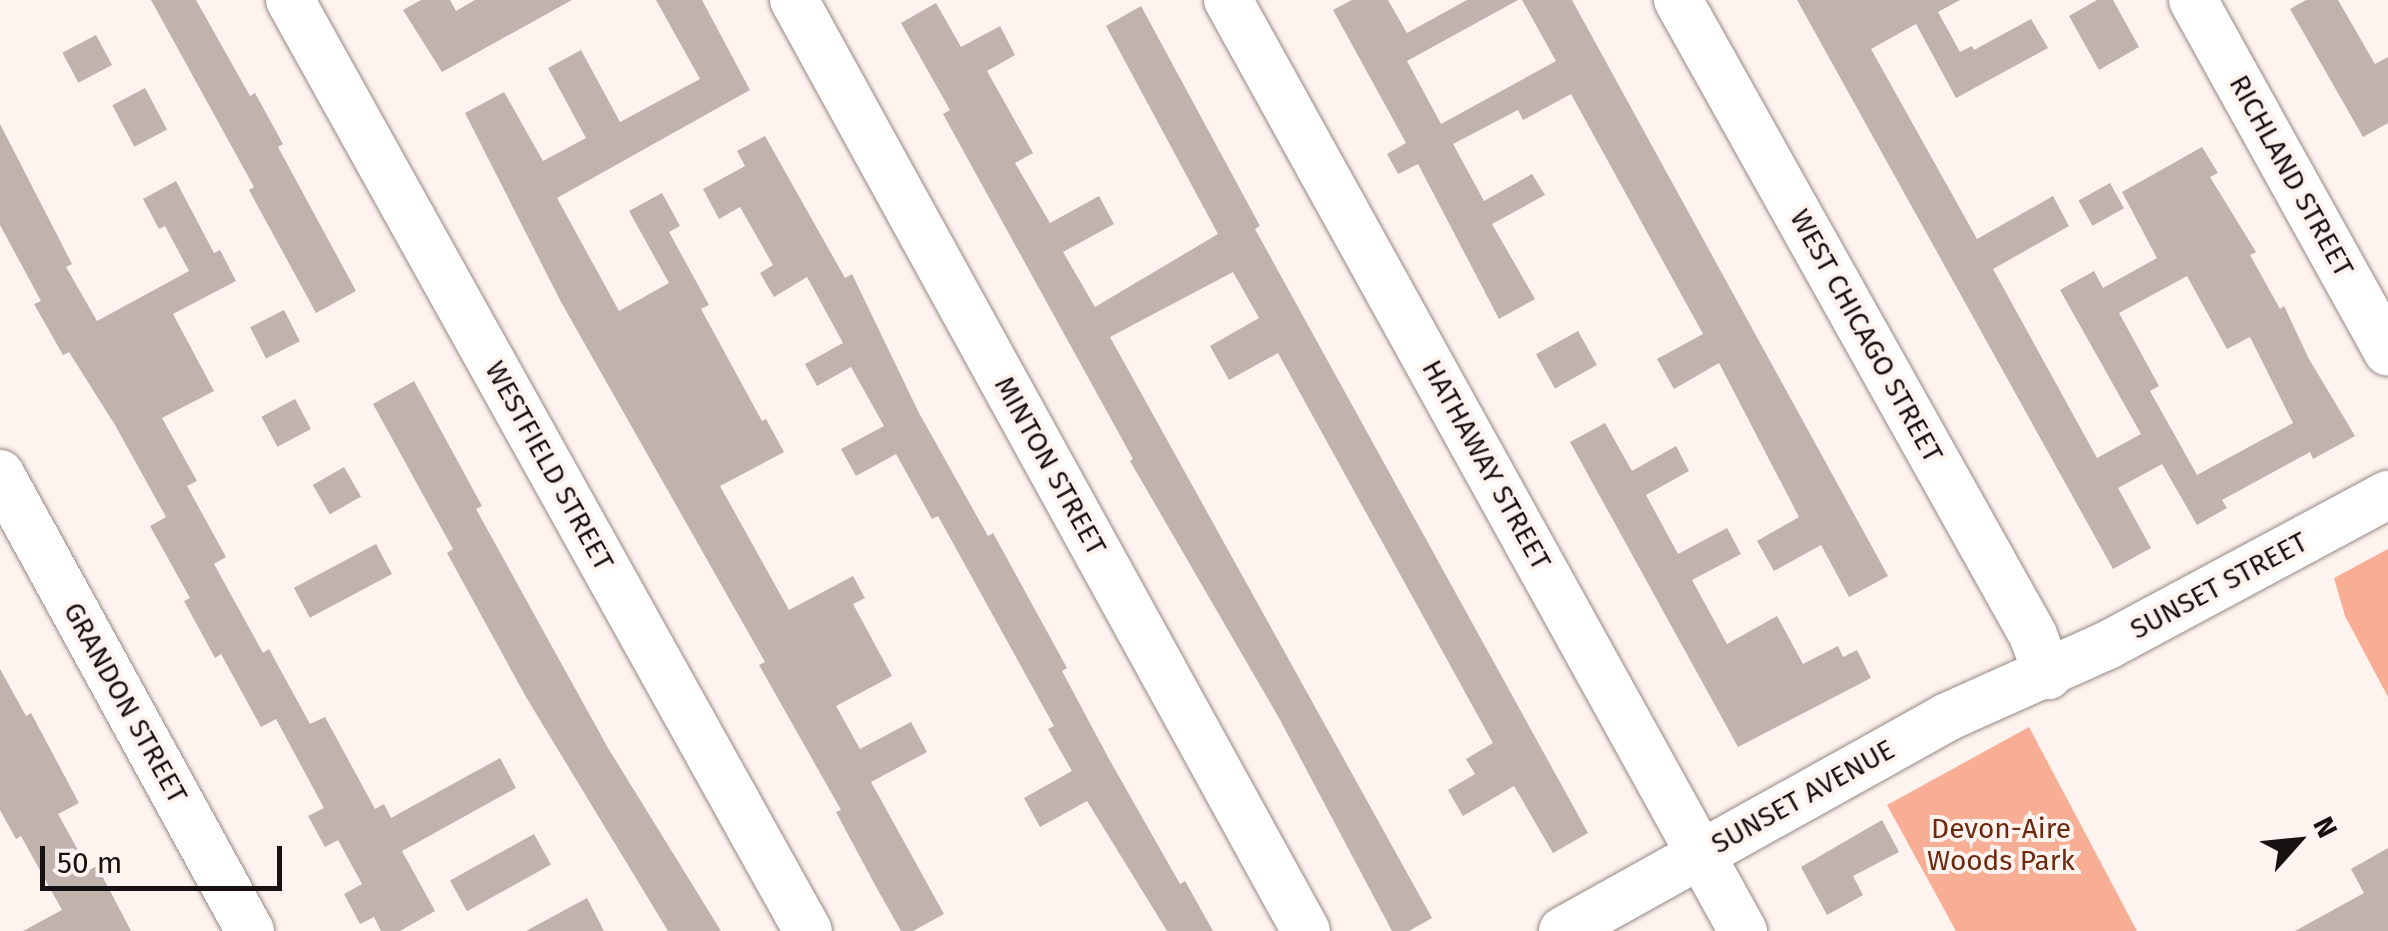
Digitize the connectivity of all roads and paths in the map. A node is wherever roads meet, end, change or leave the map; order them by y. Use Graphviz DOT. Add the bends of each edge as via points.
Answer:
graph roads {
  1 [pos="290,0"];
  2 [pos="794,0"];
  3 [pos="1228,0"];
  4 [pos="1678,0"];
  5 [pos="2193,0"];
  6 [pos="2388,352"];
  7 [pos="0,474"];
  8 [pos="2388,495"];
  9 [pos="2048,675"];
  10 [pos="1700,854"];
  11 [pos="250,931"];
  12 [pos="808,931"];
  13 [pos="1306,931"];
  14 [pos="1563,931"];
  15 [pos="1743,931"];
  1 -- 12 [label="street, WESTFIELD STREET"];
  2 -- 13 [label="street, MINTON STREET"];
  3 -- 10 [label="street, HATHAWAY STREET"];
  4 -- 9 [label="street, WEST CHICAGO STREET" via="2033,635"];
  5 -- 6 [label="street, RICHLAND STREET"];
  7 -- 11 [label="street, GRANDON STREET"];
  8 -- 9 [label="street, SUNSET STREET"];
  9 -- 10 [label="street, SUNSET AVENUE" via="1947,717"];
  10 -- 14 [label="street, SUNSET AVENUE"];
  10 -- 15 [label="street, HATHAWAY STREET"];
}
